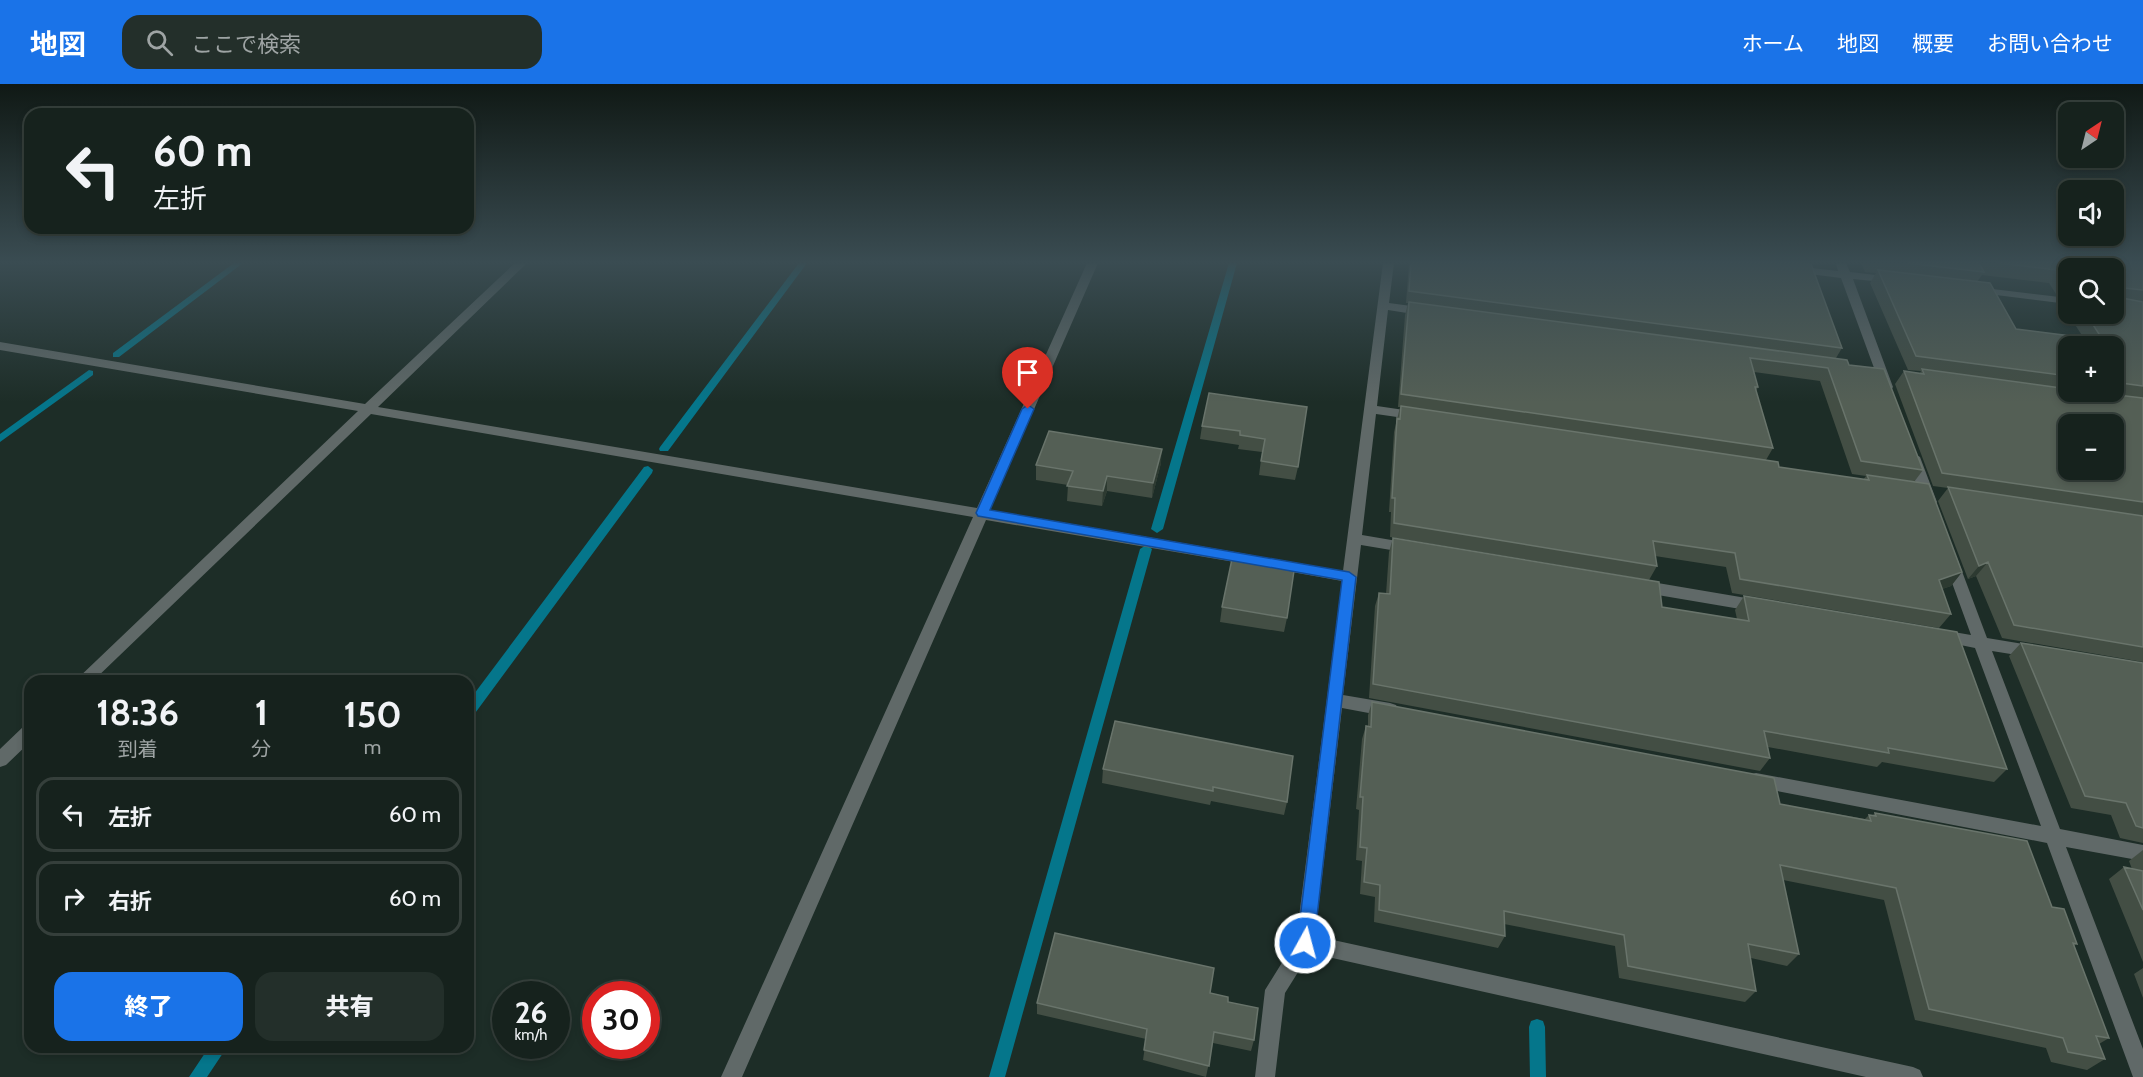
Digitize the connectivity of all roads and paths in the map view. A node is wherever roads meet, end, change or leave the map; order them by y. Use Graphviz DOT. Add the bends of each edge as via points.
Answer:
graph roads {
  1 [pos="471,309"];
  2 [pos="1072,309"];
  3 [pos="1383,309"];
  4 [pos="1408,309"];
  5 [pos="1858,309"];
  6 [pos="1442,314"];
  7 [pos="0,346"];
  8 [pos="1890,394"];
  9 [pos="367,409"];
  10 [pos="1370,409"];
  11 [pos="1429,418"];
  12 [pos="1910,448"];
  13 [pos="982,513"];
  14 [pos="1934,513"];
  15 [pos="1354,538"];
  16 [pos="1946,546"];
  17 [pos="1426,550"];
  18 [pos="1349,577"];
  19 [pos="1627,584"];
  20 [pos="1769,608"];
  21 [pos="1923,633"];
  22 [pos="1982,643"];
  23 [pos="2051,654"];
  24 [pos="89,675"];
  25 [pos="1334,700"];
  26 [pos="1404,713"];
  27 [pos="24,737"];
  28 [pos="0,760"];
  29 [pos="1740,777"];
  30 [pos="2054,836"];
  31 [pos="2143,853"];
  32 [pos="1305,943"];
  33 [pos="731,1077"];
  34 [pos="1265,1077"];
  35 [pos="1913,1077"];
  36 [pos="2143,1077"];
  1 -- 9 [label="street"];
  2 -- 13 [label="street"];
  3 -- 10 [label="street"];
  4 -- 6 [label="street"];
  5 -- 8 [label="street"];
  7 -- 9 [label="street"];
  9 -- 13 [label="street"];
  9 -- 24 [label="street"];
  10 -- 11 [label="street"];
  10 -- 15 [label="street"];
  12 -- 14 [label="street"];
  13 -- 18 [label="street"];
  13 -- 33 [label="street"];
  15 -- 17 [label="street"];
  15 -- 18 [label="street"];
  16 -- 22 [label="street"];
  18 -- 25 [label="street"];
  19 -- 20 [label="street"];
  21 -- 22 [label="street"];
  22 -- 23 [label="street"];
  22 -- 30 [label="street"];
  25 -- 26 [label="street"];
  25 -- 32 [label="street"];
  27 -- 28 [label="street"];
  29 -- 30 [label="street"];
  30 -- 31 [label="street"];
  30 -- 36 [label="street"];
  32 -- 34 [label="street" via="1275,990"];
  32 -- 35 [label="street"];
}
